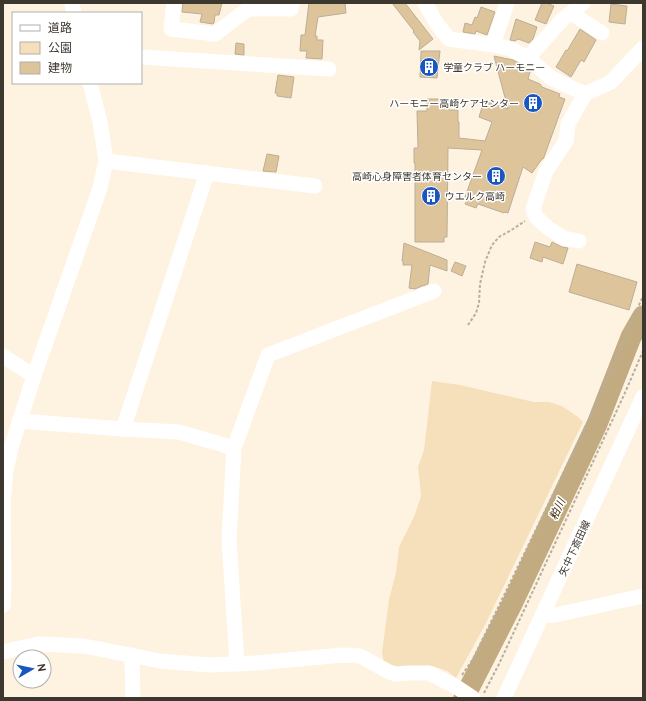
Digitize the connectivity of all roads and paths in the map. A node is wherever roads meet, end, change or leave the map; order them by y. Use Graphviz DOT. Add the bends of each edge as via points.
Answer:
graph roads {
  1 [pos="174,3"];
  2 [pos="292,3"];
  3 [pos="425,3"];
  4 [pos="507,3"];
  5 [pos="583,3"];
  6 [pos="248,6"];
  7 [pos="571,13"];
  8 [pos="602,33"];
  9 [pos="493,45"];
  10 [pos="643,48"];
  11 [pos="142,57"];
  12 [pos="528,58"];
  13 [pos="329,69"];
  14 [pos="90,84"];
  15 [pos="585,94"];
  16 [pos="106,161"];
  17 [pos="207,173"];
  18 [pos="315,186"];
  19 [pos="533,209"];
  20 [pos="579,241"];
  21 [pos="434,290"];
  22 [pos="643,296"];
  23 [pos="468,325"];
  24 [pos="643,351"];
  25 [pos="3,356"];
  26 [pos="34,376"];
  27 [pos="643,397"];
  28 [pos="19,421"];
  29 [pos="123,429"];
  30 [pos="234,448"];
  31 [pos="3,503"];
  32 [pos="643,596"];
  33 [pos="3,605"];
  34 [pos="543,615"];
  35 [pos="3,652"];
  36 [pos="132,655"];
  37 [pos="237,664"];
  38 [pos="456,688"];
  39 [pos="478,697"];
  40 [pos="133,698"];
  41 [pos="504,698"];
  1 -- 6 [label="street" via="171,29 215,34"];
  2 -- 6 [label="street" via="291,9"];
  3 -- 9 [label="street" via="449,39"];
  4 -- 9 [label="street"];
  5 -- 7 [label="street"];
  7 -- 8 [label="street"];
  7 -- 12 [label="street"];
  9 -- 12 [label="street"];
  10 -- 15 [label="street" via="611,82"];
  11 -- 13 [label="street"];
  12 -- 15 [label="street" via="551,78"];
  14 -- 16 [label="street"];
  15 -- 19 [label="street" via="568,124 566,141 546,171"];
  16 -- 17 [label="street"];
  16 -- 26 [label="street" via="100,188"];
  17 -- 18 [label="street"];
  17 -- 29 [label="street"];
  19 -- 20 [label="street" via="536,217 548,228 564,238"];
  19 -- 23 [label="path" via="529,218 492,244 480,284 479,303"];
  21 -- 30 [label="street" via="268,355"];
  22 -- 38 [label="path" via="591,415 473,659"];
  24 -- 39 [label="path" via="499,664"];
  25 -- 26 [label="street"];
  26 -- 28 [label="street"];
  27 -- 34 [label="street, 矢中下斎田線"];
  28 -- 29 [label="street"];
  28 -- 31 [label="street" via="6,470"];
  29 -- 30 [label="street" via="179,432"];
  30 -- 37 [label="street" via="229,539"];
  31 -- 33 [label="street"];
  32 -- 34 [label="street" via="555,615"];
  34 -- 41 [label="street, 矢中下斎田線"];
  35 -- 36 [label="street" via="49,644 84,646"];
  36 -- 37 [label="street" via="160,661 209,665"];
  36 -- 40 [label="street"];
  37 -- 38 [label="street" via="344,655 360,656 388,672 429,673"];
  38 -- 39 [label="street"];
}
